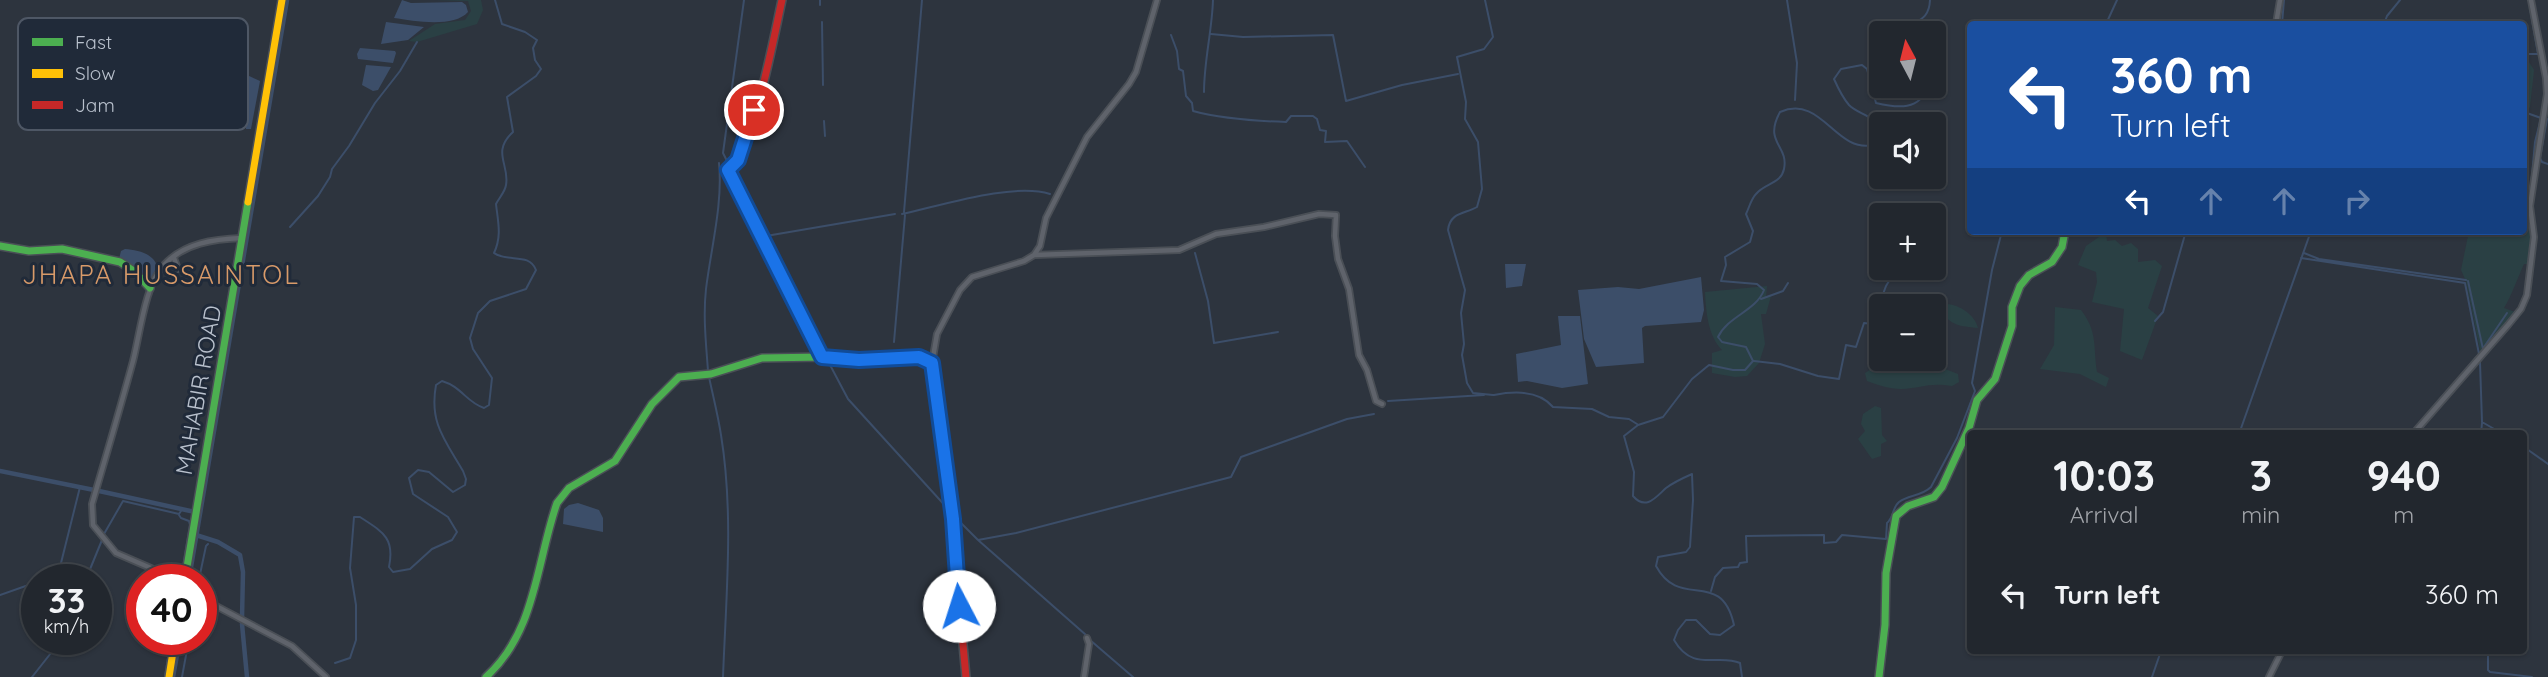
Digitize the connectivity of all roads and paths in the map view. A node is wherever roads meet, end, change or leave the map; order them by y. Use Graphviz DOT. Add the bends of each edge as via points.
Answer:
graph roads {
  1 [pos="282,0"];
  2 [pos="782,0"];
  3 [pos="1157,0"];
  4 [pos="2280,0"];
  5 [pos="2531,0"];
  6 [pos="2276,21"];
  7 [pos="2065,235"];
  8 [pos="243,238"];
  9 [pos="0,246"];
  10 [pos="1034,255"];
  11 [pos="174,258"];
  12 [pos="178,269"];
  13 [pos="150,288"];
  14 [pos="822,357"];
  15 [pos="932,363"];
  16 [pos="1382,404"];
  17 [pos="1968,430"];
  18 [pos="2416,430"];
  19 [pos="1967,432"];
  20 [pos="141,564"];
  21 [pos="188,564"];
  22 [pos="217,606"];
  23 [pos="1087,638"];
  24 [pos="2280,654"];
  25 [pos="172,655"];
  26 [pos="169,677"];
  27 [pos="326,677"];
  28 [pos="486,677"];
  29 [pos="966,677"];
  30 [pos="1084,677"];
  31 [pos="1879,677"];
  32 [pos="2269,677"];
  1 -- 8 [label="street, MAHABIR ROAD"];
  2 -- 14 [label="street" via="762,89 738,160 728,170"];
  3 -- 10 [label="street" via="1136,72 1087,137 1046,218"];
  4 -- 6 [label="street"];
  5 -- 18 [label="street" via="2546,78 2530,206 2534,237 2527,295 2508,325"];
  7 -- 17 [label="street" via="2052,262 2020,286 1999,368 1977,400"];
  8 -- 11 [label="street" via="210,240"];
  8 -- 21 [label="street, MAHABIR ROAD"];
  9 -- 13 [label="street" via="30,251 62,249 120,262"];
  10 -- 15 [label="street" via="972,277 937,334"];
  10 -- 16 [label="street" via="1179,250 1216,234 1319,214 1336,215 1338,259 1349,289 1359,355 1376,401"];
  11 -- 12 [label="street"];
  11 -- 13 [label="street" via="163,265"];
  13 -- 20 [label="street" via="91,517 116,553"];
  14 -- 15 [label="street" via="919,357"];
  14 -- 28 [label="street" via="751,360 680,377 663,391 615,461 569,488 557,503 521,630 504,663"];
  15 -- 29 [label="street" via="953,519"];
  19 -- 31 [label="street" via="1934,497 1908,506 1896,516 1886,573"];
  22 -- 27 [label="street" via="292,646"];
  23 -- 30 [label="street"];
  24 -- 32 [label="street"];
  25 -- 26 [label="street"];
}
